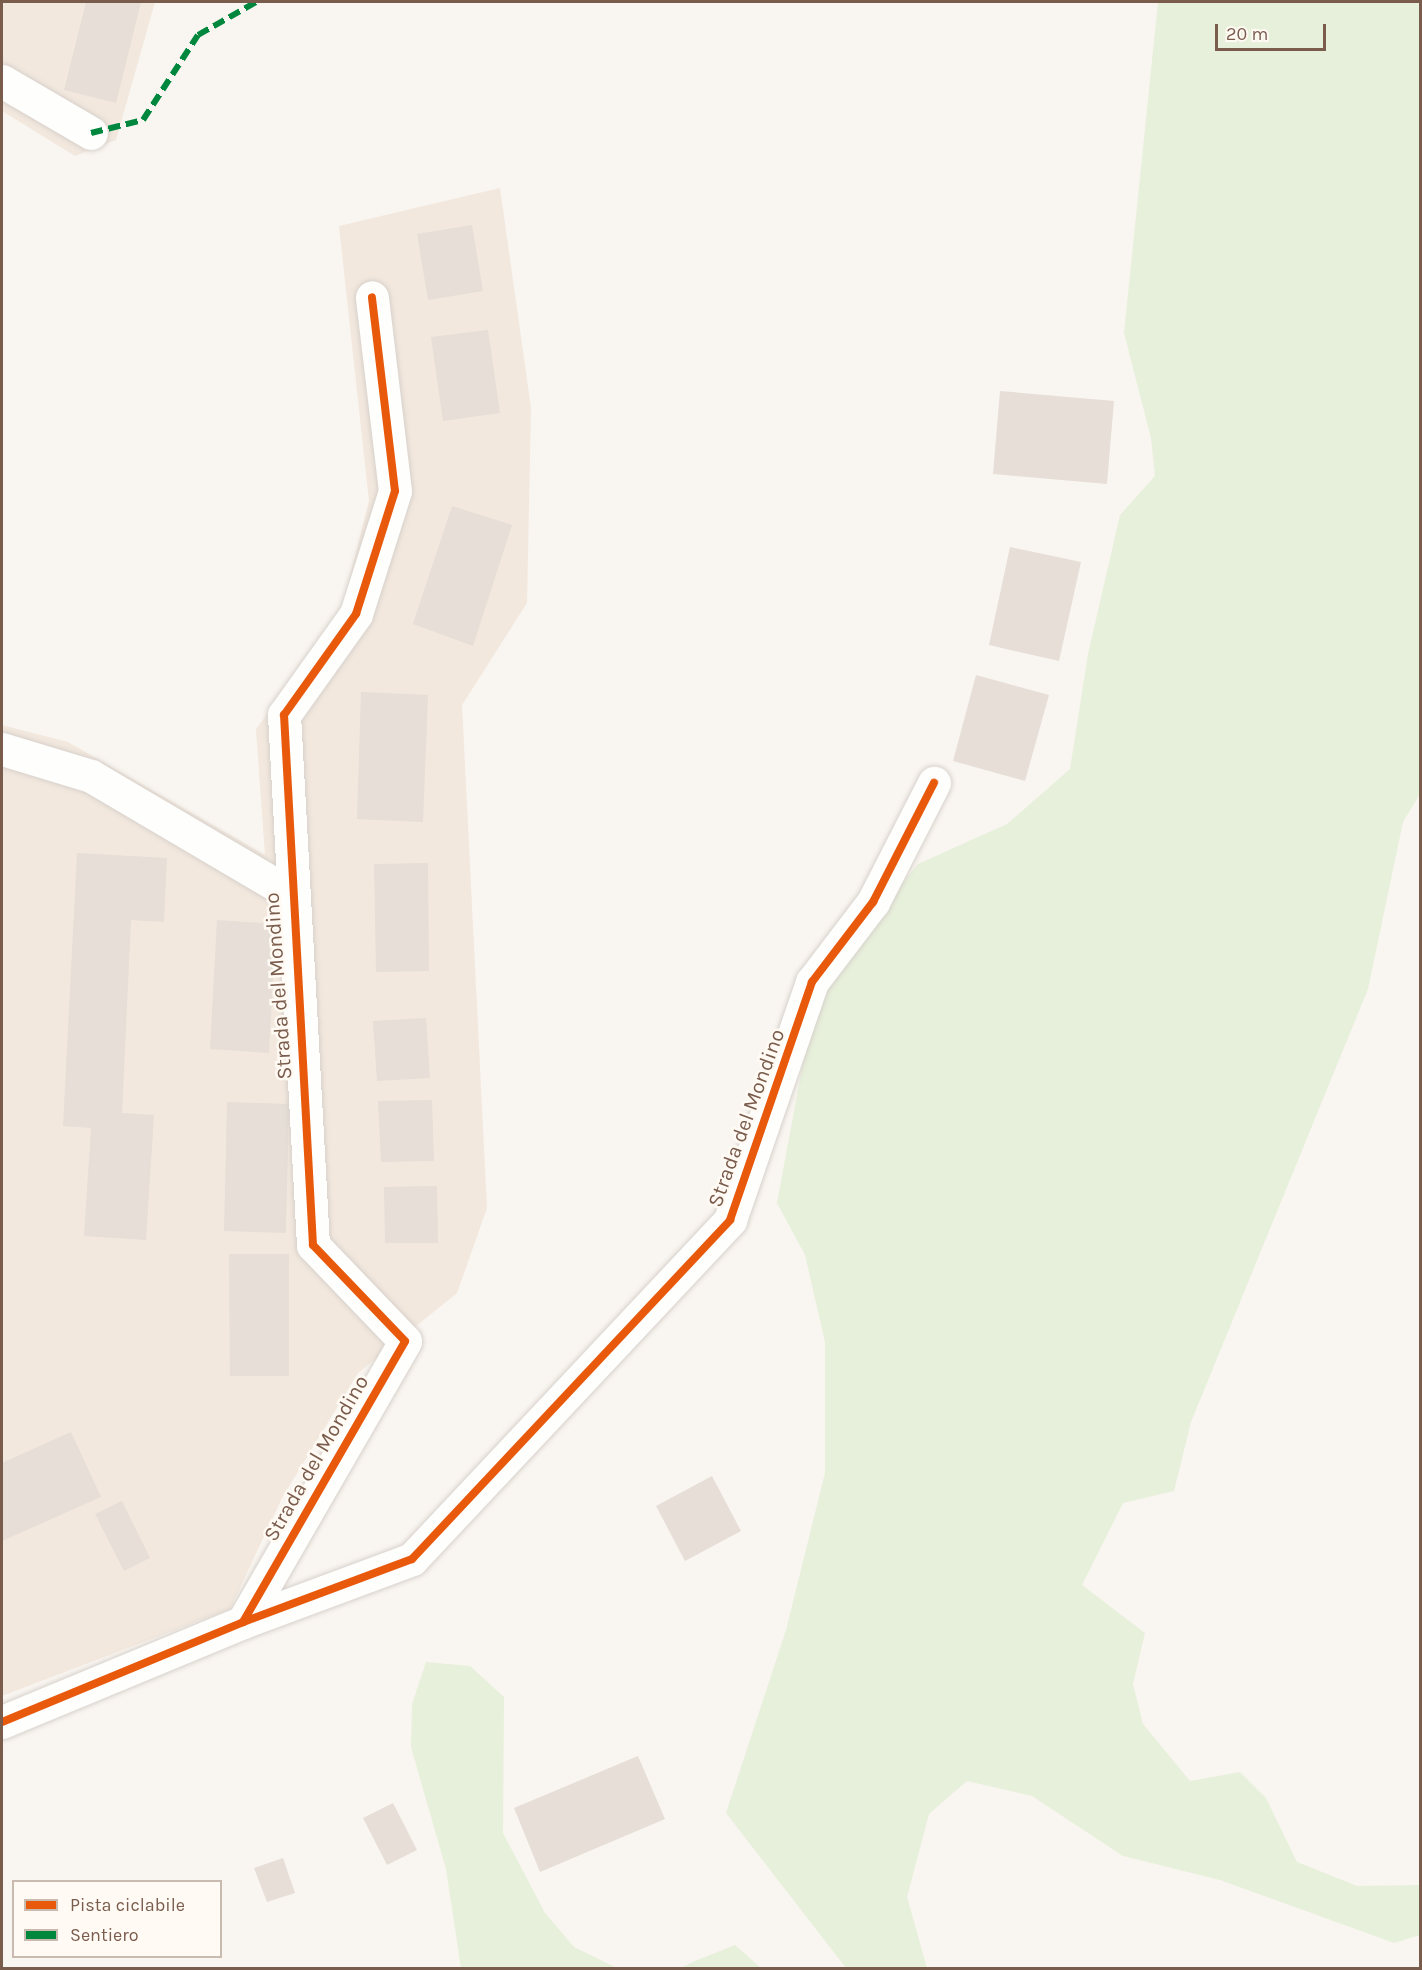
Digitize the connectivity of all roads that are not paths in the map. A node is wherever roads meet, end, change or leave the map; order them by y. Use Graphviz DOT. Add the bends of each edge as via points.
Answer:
graph roads {
  1 [pos="2,81"];
  2 [pos="91,133"];
  3 [pos="372,297"];
  4 [pos="2,749"];
  5 [pos="934,783"];
  6 [pos="290,893"];
  7 [pos="243,1622"];
  8 [pos="2,1722"];
  1 -- 2 [label="street"];
  3 -- 6 [label="street, Strada del Mondino" via="395,491 356,614 284,715"];
  4 -- 6 [label="street, Strada del Mondino" via="91,776"];
  5 -- 7 [label="street, Strada del Mondino" via="873,902 812,982 730,1220 412,1558"];
  6 -- 7 [label="street, Strada del Mondino" via="312,1245 405,1341"];
  7 -- 8 [label="street, Strada del Mondino"];
}
